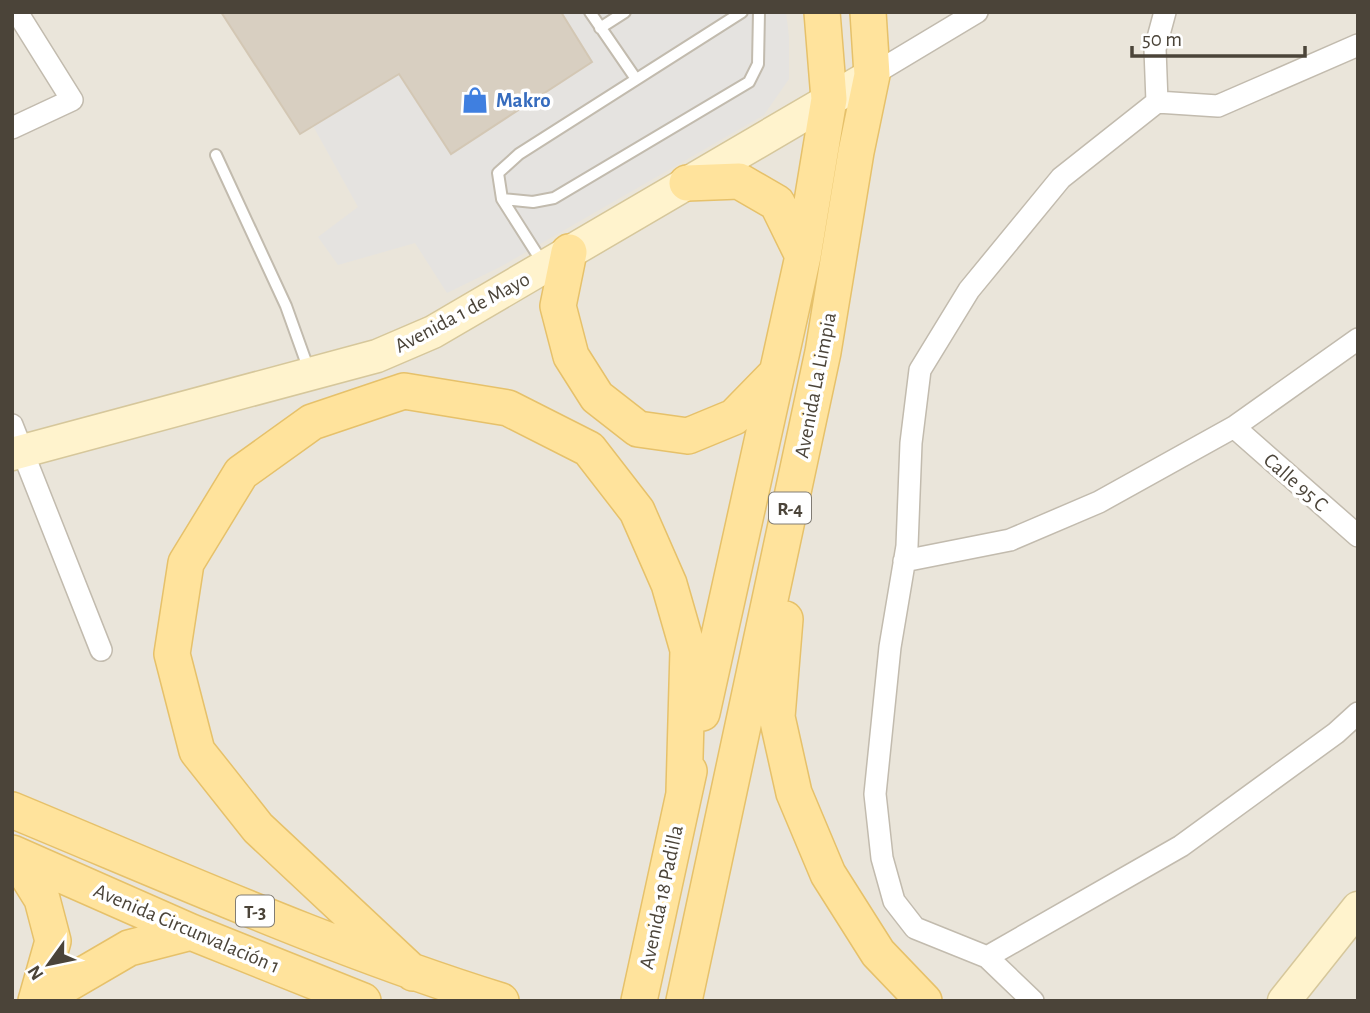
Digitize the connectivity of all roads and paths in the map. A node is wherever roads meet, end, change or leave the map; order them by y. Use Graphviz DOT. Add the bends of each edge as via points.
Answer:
graph roads {
  1 [pos="17,12"];
  2 [pos="590,12"];
  3 [pos="625,12"];
  4 [pos="742,12"];
  5 [pos="759,12"];
  6 [pos="822,12"];
  7 [pos="868,12"];
  8 [pos="977,12"];
  9 [pos="1165,12"];
  10 [pos="600,28"];
  11 [pos="1358,45"];
  12 [pos="872,75"];
  13 [pos="636,79"];
  14 [pos="829,99"];
  15 [pos="1157,102"];
  16 [pos="12,128"];
  17 [pos="216,155"];
  18 [pos="687,183"];
  19 [pos="502,199"];
  20 [pos="803,256"];
  21 [pos="557,259"];
  22 [pos="1358,339"];
  23 [pos="778,373"];
  24 [pos="311,375"];
  25 [pos="1234,427"];
  26 [pos="16,443"];
  27 [pos="799,469"];
  28 [pos="1358,536"];
  29 [pos="904,561"];
  30 [pos="101,650"];
  31 [pos="1358,713"];
  32 [pos="684,792"];
  33 [pos="12,810"];
  34 [pos="13,854"];
  35 [pos="1358,908"];
  36 [pos="191,932"];
  37 [pos="987,957"];
  38 [pos="413,973"];
  39 [pos="37,1001"];
  40 [pos="363,1001"];
  41 [pos="501,1001"];
  42 [pos="639,1001"];
  43 [pos="684,1001"];
  44 [pos="924,1001"];
  45 [pos="1033,1001"];
  46 [pos="1284,1001"];
  1 -- 16 [label="street" via="72,100"];
  2 -- 10 [label="lane"];
  3 -- 10 [label="lane"];
  4 -- 13 [label="lane"];
  5 -- 19 [label="lane" via="758,64 749,82 554,198 533,202"];
  6 -- 14 [label="main road, Avenida La Limpia / R-4"];
  7 -- 12 [label="main road, Avenida La Limpia / R-4"];
  8 -- 12 [label="street"];
  9 -- 15 [label="street" via="1155,49"];
  10 -- 13 [label="lane"];
  11 -- 15 [label="street" via="1218,106"];
  12 -- 14 [label="street, Avenida 1 de Mayo"];
  12 -- 27 [label="main road, Avenida La Limpia / R-4"];
  13 -- 19 [label="lane" via="519,154 498,173"];
  14 -- 18 [label="street, Avenida 1 de Mayo"];
  14 -- 20 [label="main road, Avenida La Limpia / R-4"];
  15 -- 29 [label="street" via="1061,178 969,290 920,370"];
  17 -- 24 [label="lane" via="286,306"];
  18 -- 20 [label="main road" via="739,181 777,203"];
  18 -- 21 [label="street, Avenida 1 de Mayo"];
  19 -- 21 [label="lane"];
  20 -- 23 [label="main road, Avenida La Limpia / R-4"];
  21 -- 23 [label="main road" via="558,306 571,356 597,397 638,429 688,436 734,418"];
  21 -- 24 [label="street, Avenida 1 de Mayo" via="433,332 377,356"];
  22 -- 25 [label="street"];
  23 -- 32 [label="main road, Avenida La Limpia / R-4"];
  24 -- 26 [label="street, Avenida 1 de Mayo"];
  25 -- 28 [label="street, Calle 95 C"];
  25 -- 29 [label="street" via="1099,502 1010,540"];
  26 -- 30 [label="street"];
  27 -- 43 [label="main road, Avenida La Limpia / R-4"];
  27 -- 44 [label="main road" via="777,717 794,793 828,874 878,953"];
  29 -- 37 [label="street" via="875,794 882,858 894,901 915,928"];
  31 -- 37 [label="street" via="1181,846"];
  32 -- 38 [label="main road" via="688,650 669,584 637,512 589,449 508,408 404,391 312,422 241,473 186,563 172,654 197,751 258,828"];
  32 -- 42 [label="main road, Avenida 18 Padilla / R-4"];
  33 -- 38 [label="main road, Avenida Circunvalación 1 / T-3"];
  34 -- 36 [label="main road, Avenida Circunvalación 1 / T-3"];
  34 -- 39 [label="main road" via="42,899 53,941"];
  35 -- 46 [label="street"];
  36 -- 39 [label="main road" via="129,948"];
  36 -- 40 [label="main road, Avenida Circunvalación 1 / T-3"];
  37 -- 45 [label="street"];
  38 -- 41 [label="main road, Avenida Circunvalación 1 / T-3"];
}
